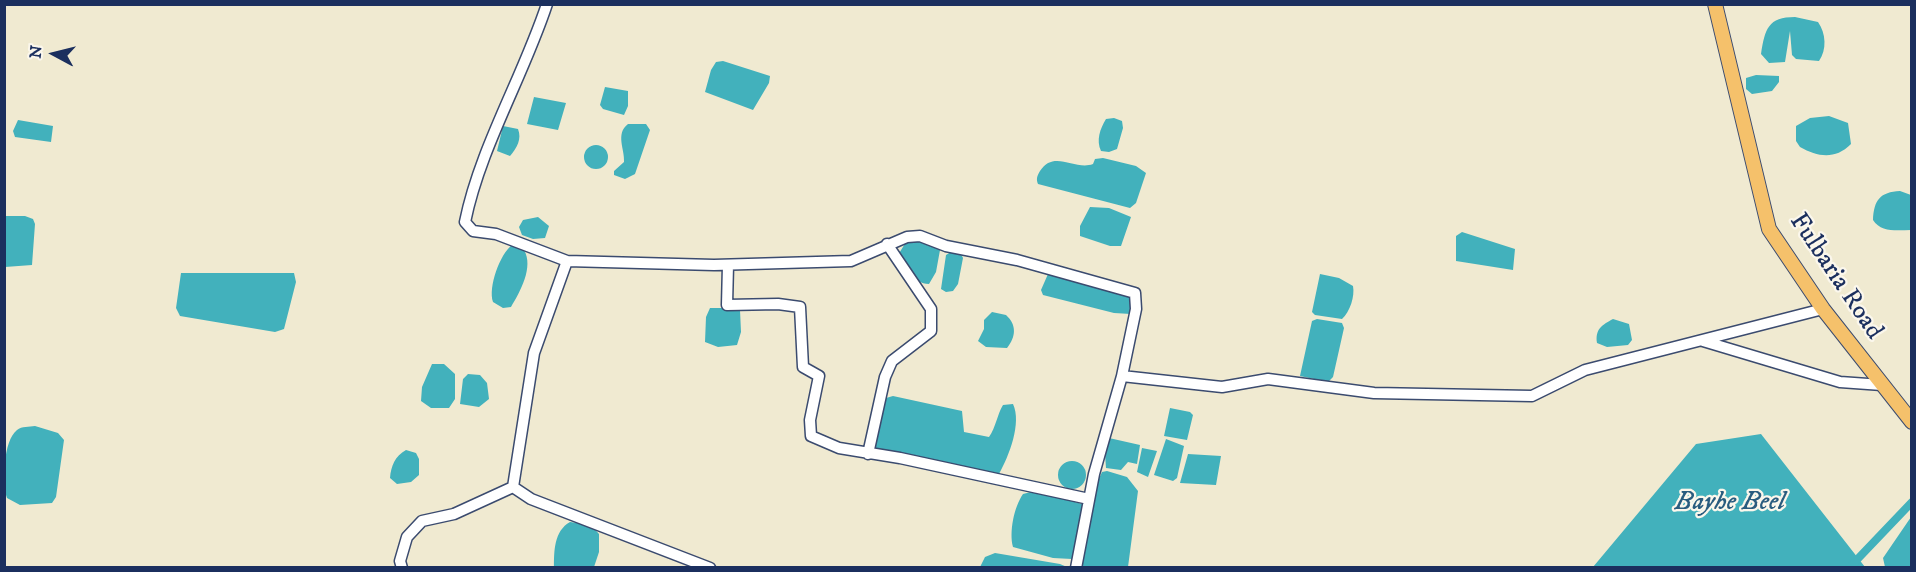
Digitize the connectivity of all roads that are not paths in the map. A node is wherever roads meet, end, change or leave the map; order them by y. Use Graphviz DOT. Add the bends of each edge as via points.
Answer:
graph roads {
  1 [pos="547,4"];
  2 [pos="1715,4"];
  3 [pos="887,244"];
  4 [pos="567,261"];
  5 [pos="728,265"];
  6 [pos="1823,309"];
  7 [pos="1702,341"];
  8 [pos="1122,376"];
  9 [pos="1882,385"];
  10 [pos="1911,422"];
  11 [pos="868,454"];
  12 [pos="513,487"];
  13 [pos="1089,498"];
  14 [pos="402,567"];
  15 [pos="710,567"];
  16 [pos="1076,567"];
  1 -- 4 [label="street" via="465,222 473,231 496,234"];
  2 -- 6 [label="main road, Fulbaria Road" via="1769,229"];
  3 -- 5 [label="street" via="851,261"];
  3 -- 8 [label="street" via="921,236 946,246 1017,260 1135,293"];
  3 -- 11 [label="street" via="931,309 931,331 892,361"];
  4 -- 5 [label="street"];
  4 -- 12 [label="street" via="534,353"];
  5 -- 11 [label="street" via="727,305 800,307 802,367 819,376 810,420 811,436 839,448"];
  6 -- 7 [label="street"];
  6 -- 9 [label="main road, Fulbaria Road"];
  7 -- 8 [label="street" via="1585,370 1532,396 1374,393 1269,379 1222,387"];
  7 -- 9 [label="street" via="1840,382"];
  8 -- 13 [label="street"];
  9 -- 10 [label="main road, Fulbaria Road"];
  11 -- 13 [label="street"];
  12 -- 14 [label="street" via="454,514 422,522 407,537"];
  12 -- 15 [label="street" via="531,499"];
  13 -- 16 [label="street"];
}
